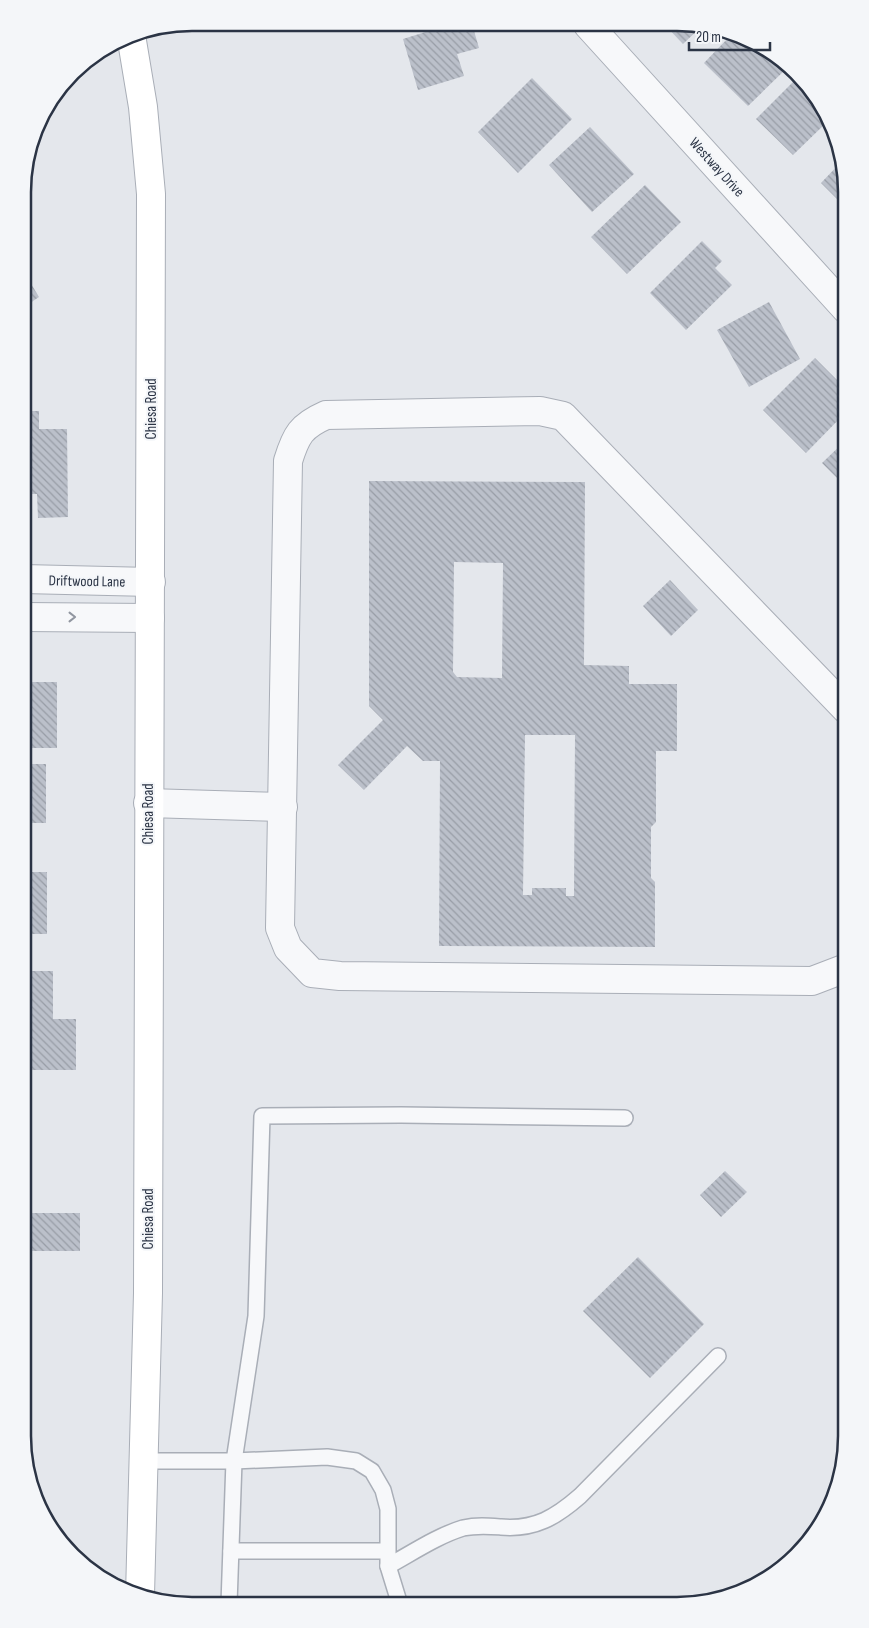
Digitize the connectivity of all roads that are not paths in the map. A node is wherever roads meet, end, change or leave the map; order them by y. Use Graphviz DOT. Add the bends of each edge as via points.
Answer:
graph roads {
  1 [pos="594,31"];
  2 [pos="132,44"];
  3 [pos="838,300"];
  4 [pos="31,579"];
  5 [pos="151,582"];
  6 [pos="31,617"];
  7 [pos="150,618"];
  8 [pos="838,700"];
  9 [pos="148,803"];
  10 [pos="283,807"];
  11 [pos="837,971"];
  12 [pos="625,1118"];
  13 [pos="718,1356"];
  14 [pos="143,1461"];
  15 [pos="234,1461"];
  16 [pos="231,1551"];
  17 [pos="388,1559"];
  18 [pos="140,1587"];
  19 [pos="229,1597"];
  20 [pos="398,1597"];
  1 -- 3 [label="street, Westway Drive"];
  2 -- 5 [label="main road, Chiesa Road" via="143,107 151,194"];
  4 -- 5 [label="street, Driftwood Lane"];
  5 -- 7 [label="main road, Chiesa Road"];
  6 -- 7 [label="street, one-way"];
  7 -- 9 [label="main road, Chiesa Road"];
  8 -- 10 [label="street" via="563,416 540,411 326,416 308,423 299,433 288,461"];
  9 -- 10 [label="street"];
  9 -- 14 [label="main road, Chiesa Road" via="148,1283"];
  10 -- 11 [label="street" via="280,928 288,948 312,973 340,976 812,981"];
  12 -- 15 [label="lane" via="262,1116 256,1316"];
  13 -- 17 [label="lane" via="560,1513 532,1527 482,1525 463,1528"];
  14 -- 15 [label="lane"];
  14 -- 18 [label="main road, Chiesa Road"];
  15 -- 16 [label="lane"];
  15 -- 17 [label="lane" via="327,1457 356,1461 372,1471 383,1490 388,1509"];
  16 -- 17 [label="lane"];
  16 -- 19 [label="lane"];
  17 -- 20 [label="lane"];
}
